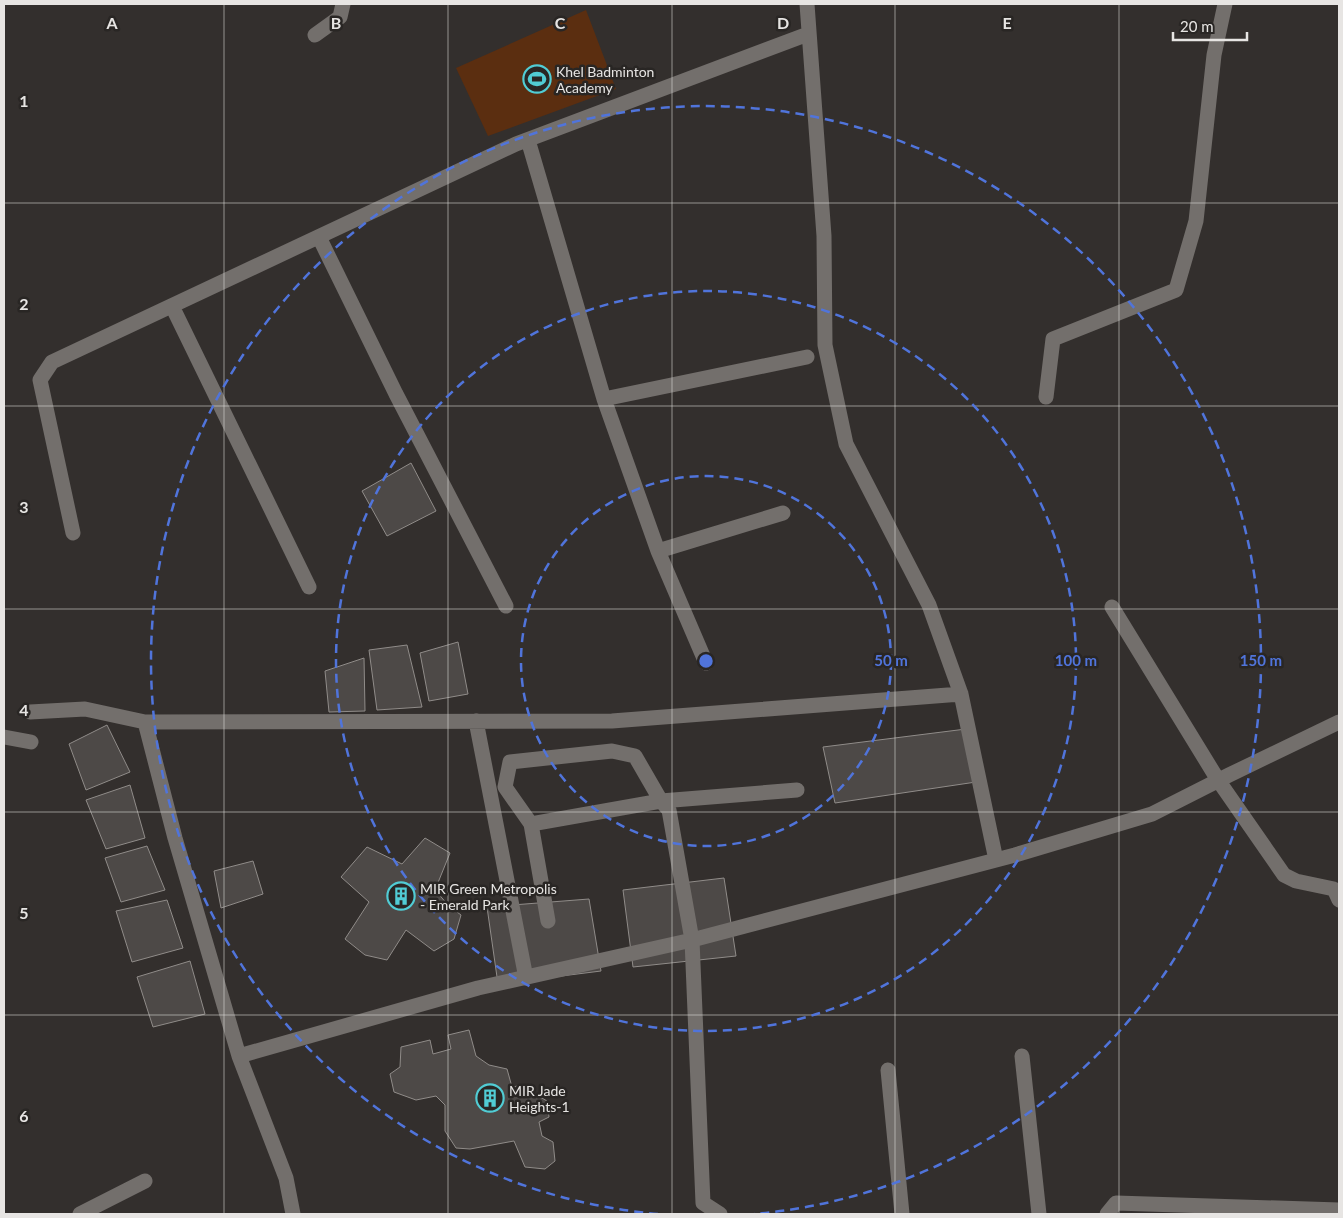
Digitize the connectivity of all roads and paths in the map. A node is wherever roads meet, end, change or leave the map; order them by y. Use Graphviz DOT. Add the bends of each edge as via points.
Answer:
graph roads {
  1 [pos="342,4"];
  2 [pos="807,4"];
  3 [pos="1225,4"];
  4 [pos="808,34"];
  5 [pos="315,35"];
  6 [pos="528,140"];
  7 [pos="319,237"];
  8 [pos="172,306"];
  9 [pos="807,357"];
  10 [pos="1046,397"];
  11 [pos="604,399"];
  12 [pos="783,513"];
  13 [pos="73,533"];
  14 [pos="658,551"];
  15 [pos="308,586"];
  16 [pos="506,606"];
  17 [pos="1112,607"];
  18 [pos="706,663"];
  19 [pos="961,694"];
  20 [pos="30,712"];
  21 [pos="476,721"];
  22 [pos="145,722"];
  23 [pos="1339,722"];
  24 [pos="4,738"];
  25 [pos="31,742"];
  26 [pos="1218,780"];
  27 [pos="797,790"];
  28 [pos="661,801"];
  29 [pos="530,824"];
  30 [pos="996,860"];
  31 [pos="1339,900"];
  32 [pos="548,921"];
  33 [pos="692,940"];
  34 [pos="526,978"];
  35 [pos="239,1056"];
  36 [pos="1022,1056"];
  37 [pos="888,1070"];
  38 [pos="145,1182"];
  39 [pos="1339,1210"];
  40 [pos="80,1214"];
  41 [pos="293,1214"];
  42 [pos="720,1214"];
  43 [pos="902,1214"];
  44 [pos="1038,1214"];
  45 [pos="1107,1214"];
  1 -- 5 [label="street" via="340,17"];
  2 -- 4 [label="street"];
  3 -- 10 [label="street" via="1214,55 1196,221 1176,290 1053,339"];
  4 -- 6 [label="street"];
  4 -- 19 [label="street" via="824,236 825,344 846,444 929,605"];
  6 -- 7 [label="street"];
  6 -- 11 [label="street"];
  7 -- 8 [label="street"];
  7 -- 16 [label="street"];
  8 -- 13 [label="street" via="52,362 40,380"];
  8 -- 15 [label="street"];
  9 -- 11 [label="street"];
  11 -- 14 [label="street"];
  12 -- 14 [label="street"];
  14 -- 18 [label="street"];
  17 -- 26 [label="street"];
  19 -- 21 [label="street" via="612,721"];
  19 -- 30 [label="street"];
  20 -- 22 [label="street" via="85,709"];
  21 -- 22 [label="street"];
  21 -- 34 [label="street"];
  22 -- 35 [label="street" via="175,838"];
  23 -- 26 [label="street"];
  24 -- 25 [label="street"];
  26 -- 30 [label="street" via="1152,814"];
  26 -- 31 [label="street" via="1284,874 1296,882 1334,889"];
  27 -- 28 [label="street"];
  28 -- 29 [label="street"];
  28 -- 29 [label="street" via="635,756 612,751 510,762 505,787"];
  28 -- 33 [label="street" via="669,810"];
  29 -- 32 [label="street"];
  30 -- 33 [label="street"];
  33 -- 34 [label="street"];
  33 -- 42 [label="street" via="702,1203"];
  34 -- 35 [label="street" via="478,988"];
  35 -- 41 [label="street" via="286,1178"];
  36 -- 44 [label="street"];
  37 -- 43 [label="street"];
  38 -- 40 [label="street"];
  39 -- 45 [label="street" via="1116,1203"];
}
